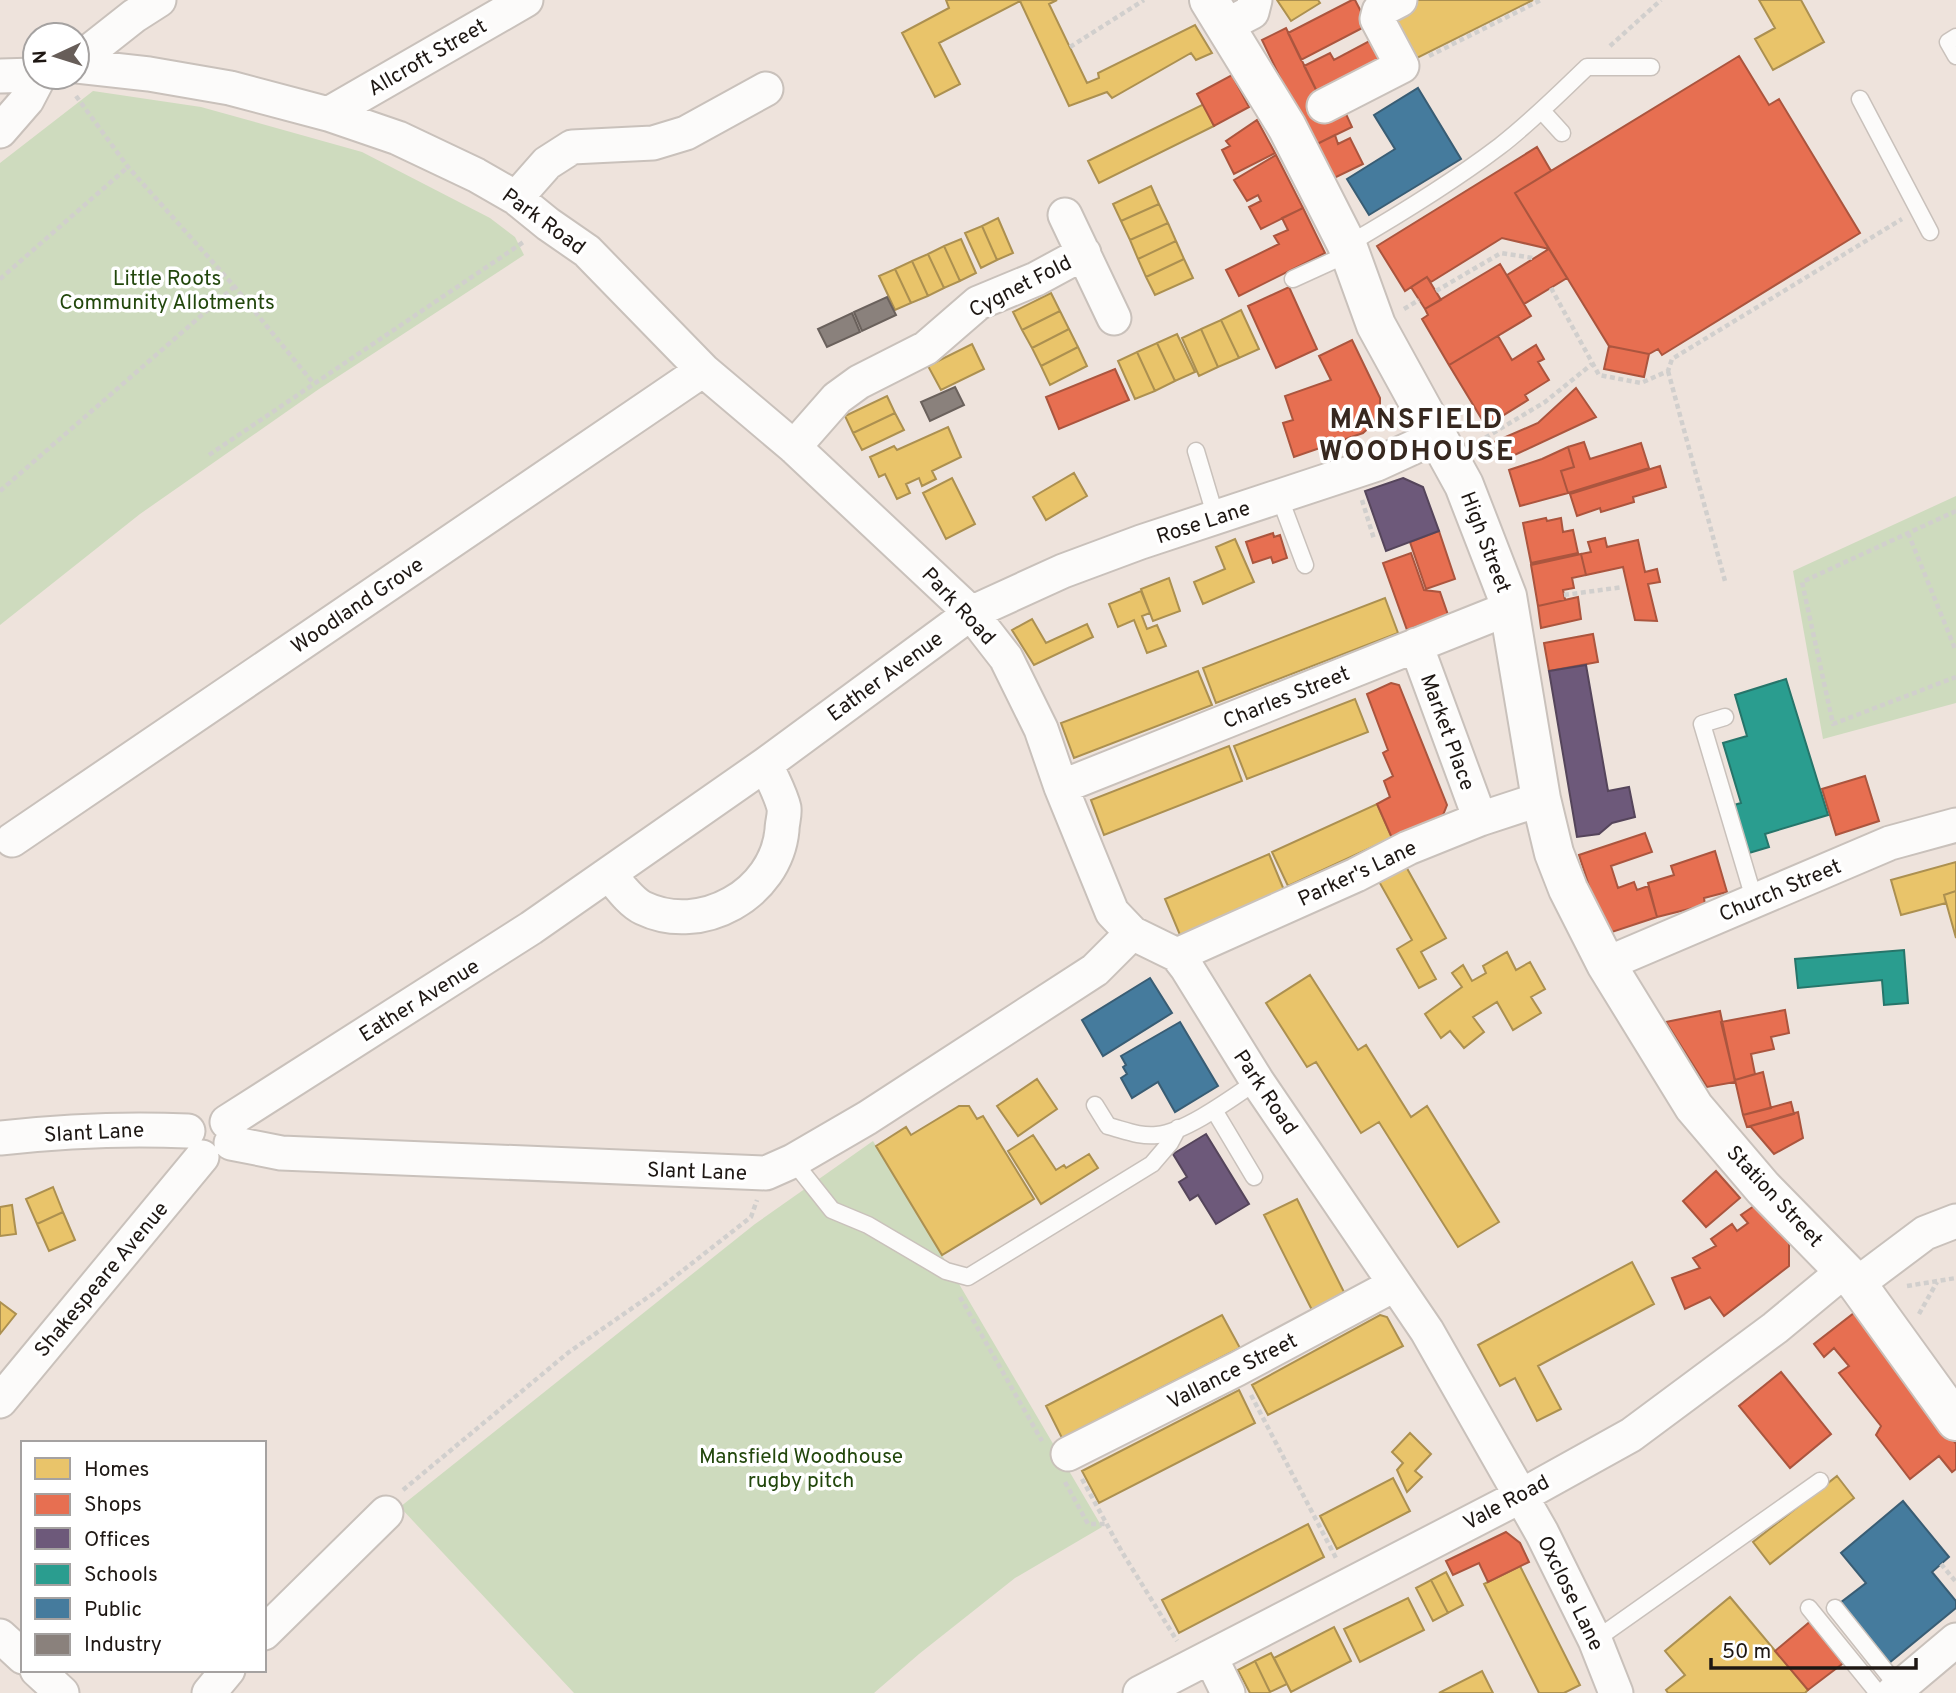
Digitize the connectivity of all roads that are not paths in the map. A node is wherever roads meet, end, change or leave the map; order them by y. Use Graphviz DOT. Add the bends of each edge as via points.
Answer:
graph roads {
  1 [pos="526,0"];
  2 [pos="1255,0"];
  3 [pos="1400,0"];
  4 [pos="140,5"];
  5 [pos="1218,13"];
  6 [pos="1956,37"];
  7 [pos="91,56"];
  8 [pos="1956,56"];
  9 [pos="1651,67"];
  10 [pos="91,72"];
  11 [pos="0,76"];
  12 [pos="21,76"];
  13 [pos="766,89"];
  14 [pos="31,91"];
  15 [pos="1860,99"];
  16 [pos="1542,111"];
  17 [pos="328,114"];
  18 [pos="1304,117"];
  19 [pos="0,131"];
  20 [pos="1562,133"];
  21 [pos="516,198"];
  22 [pos="1065,215"];
  23 [pos="1930,232"];
  24 [pos="1348,249"];
  25 [pos="1084,254"];
  26 [pos="1293,279"];
  27 [pos="1114,318"];
  28 [pos="703,370"];
  29 [pos="794,447"];
  30 [pos="1444,447"];
  31 [pos="1196,451"];
  32 [pos="1279,496"];
  33 [pos="1216,518"];
  34 [pos="1305,565"];
  35 [pos="1510,608"];
  36 [pos="971,613"];
  37 [pos="1416,645"];
  38 [pos="1725,717"];
  39 [pos="766,764"];
  40 [pos="1061,787"];
  41 [pos="1541,799"];
  42 [pos="1480,819"];
  43 [pos="1956,825"];
  44 [pos="12,840"];
  45 [pos="609,874"];
  46 [pos="1755,902"];
  47 [pos="1132,933"];
  48 [pos="1177,955"];
  49 [pos="1606,964"];
  50 [pos="1257,1081"];
  51 [pos="1096,1105"];
  52 [pos="1213,1110"];
  53 [pos="1178,1128"];
  54 [pos="0,1138"];
  55 [pos="212,1138"];
  56 [pos="780,1167"];
  57 [pos="1254,1177"];
  58 [pos="1956,1221"];
  59 [pos="1394,1285"];
  60 [pos="1858,1285"];
  61 [pos="0,1401"];
  62 [pos="1956,1421"];
  63 [pos="1058,1459"];
  64 [pos="1819,1481"];
  65 [pos="1521,1496"];
  66 [pos="386,1513"];
  67 [pos="1809,1608"];
  68 [pos="1835,1608"];
  69 [pos="266,1631"];
  70 [pos="0,1636"];
  71 [pos="1595,1640"];
  72 [pos="1956,1640"];
  73 [pos="21,1655"];
  74 [pos="1202,1662"];
  75 [pos="39,1672"];
  76 [pos="226,1672"];
  77 [pos="1890,1691"];
  78 [pos="62,1693"];
  79 [pos="209,1693"];
  80 [pos="1140,1693"];
  81 [pos="1228,1693"];
  82 [pos="1616,1693"];
  1 -- 17 [label="street, Allcroft Street"];
  2 -- 5 [label="street" via="1252,12"];
  3 -- 18 [label="street" via="1379,11 1377,19 1402,65"];
  4 -- 7 [label="street"];
  5 -- 18 [label="street, High Street"];
  6 -- 8 [label="lane" via="1948,42"];
  9 -- 16 [label="lane" via="1587,67"];
  10 -- 17 [label="street, Park Road" via="149,74 230,88"];
  11 -- 12 [label="street"];
  13 -- 21 [label="street" via="675,137 653,143 572,147 547,163"];
  14 -- 19 [label="street"];
  15 -- 23 [label="lane"];
  16 -- 20 [label="lane"];
  16 -- 24 [label="lane" via="1499,147"];
  17 -- 21 [label="street, Park Road" via="398,138"];
  18 -- 24 [label="street, High Street"];
  21 -- 28 [label="street, Park Road" via="587,251"];
  22 -- 25 [label="street"];
  24 -- 26 [label="lane"];
  24 -- 30 [label="street, High Street" via="1376,325"];
  25 -- 27 [label="street"];
  25 -- 29 [label="street, Cygnet Fold" via="978,303 926,348 859,382 837,398"];
  28 -- 29 [label="street, Park Road"];
  28 -- 44 [label="street, Woodland Grove"];
  29 -- 36 [label="street, Park Road"];
  30 -- 32 [label="street, Rose Lane"];
  30 -- 35 [label="street, High Street" via="1482,526"];
  31 -- 33 [label="lane"];
  32 -- 33 [label="street, Rose Lane"];
  32 -- 34 [label="lane"];
  33 -- 36 [label="street, Rose Lane" via="1063,571"];
  35 -- 37 [label="street, Charles Street"];
  35 -- 41 [label="street, High Street"];
  36 -- 39 [label="street, Eather Avenue"];
  36 -- 40 [label="street, Park Road" via="1006,658 1041,729"];
  37 -- 40 [label="street, Charles Street"];
  37 -- 42 [label="street, Market Place"];
  38 -- 46 [label="lane" via="1702,724"];
  39 -- 45 [label="street, Eather Avenue"];
  39 -- 45 [label="street" via="784,808 780,846 766,875 734,904 675,918 640,907"];
  40 -- 47 [label="street, Park Road" via="1112,912"];
  41 -- 42 [label="street, Parker's Lane"];
  41 -- 49 [label="street, High Street" via="1568,889"];
  42 -- 48 [label="street, Parker's Lane"];
  43 -- 46 [label="street, Church Street" via="1890,843"];
  45 -- 55 [label="street, Eather Avenue"];
  46 -- 49 [label="street, Church Street"];
  47 -- 48 [label="street, Park Road"];
  47 -- 56 [label="street" via="1095,970 867,1118"];
  48 -- 50 [label="street, Park Road"];
  49 -- 60 [label="street, Station Street" via="1694,1107 1763,1188"];
  50 -- 52 [label="lane"];
  50 -- 59 [label="street, Park Road"];
  51 -- 53 [label="lane" via="1108,1126 1142,1135"];
  52 -- 53 [label="lane"];
  52 -- 57 [label="lane"];
  53 -- 56 [label="lane" via="1152,1164 968,1277 946,1271 868,1225 832,1210"];
  54 -- 55 [label="street, Slant Lane" via="105,1129"];
  55 -- 56 [label="street, Slant Lane" via="281,1153"];
  55 -- 61 [label="street, Shakespeare Avenue"];
  58 -- 60 [label="street, Vale Road" via="1925,1233"];
  59 -- 63 [label="street, Vallance Street"];
  59 -- 65 [label="street, Park Road" via="1427,1331"];
  60 -- 62 [label="street, Station Street"];
  60 -- 65 [label="street, Vale Road" via="1775,1328 1631,1435"];
  64 -- 71 [label="lane"];
  65 -- 71 [label="street, Oxclose Lane"];
  65 -- 74 [label="street, Vale Road"];
  66 -- 69 [label="street"];
  67 -- 77 [label="lane"];
  68 -- 77 [label="lane"];
  70 -- 73 [label="street"];
  71 -- 82 [label="street, Oxclose Lane"];
  72 -- 77 [label="street"];
  74 -- 80 [label="street, Vale Road"];
  74 -- 81 [label="street"];
  75 -- 78 [label="street"];
  76 -- 79 [label="street"];
}
